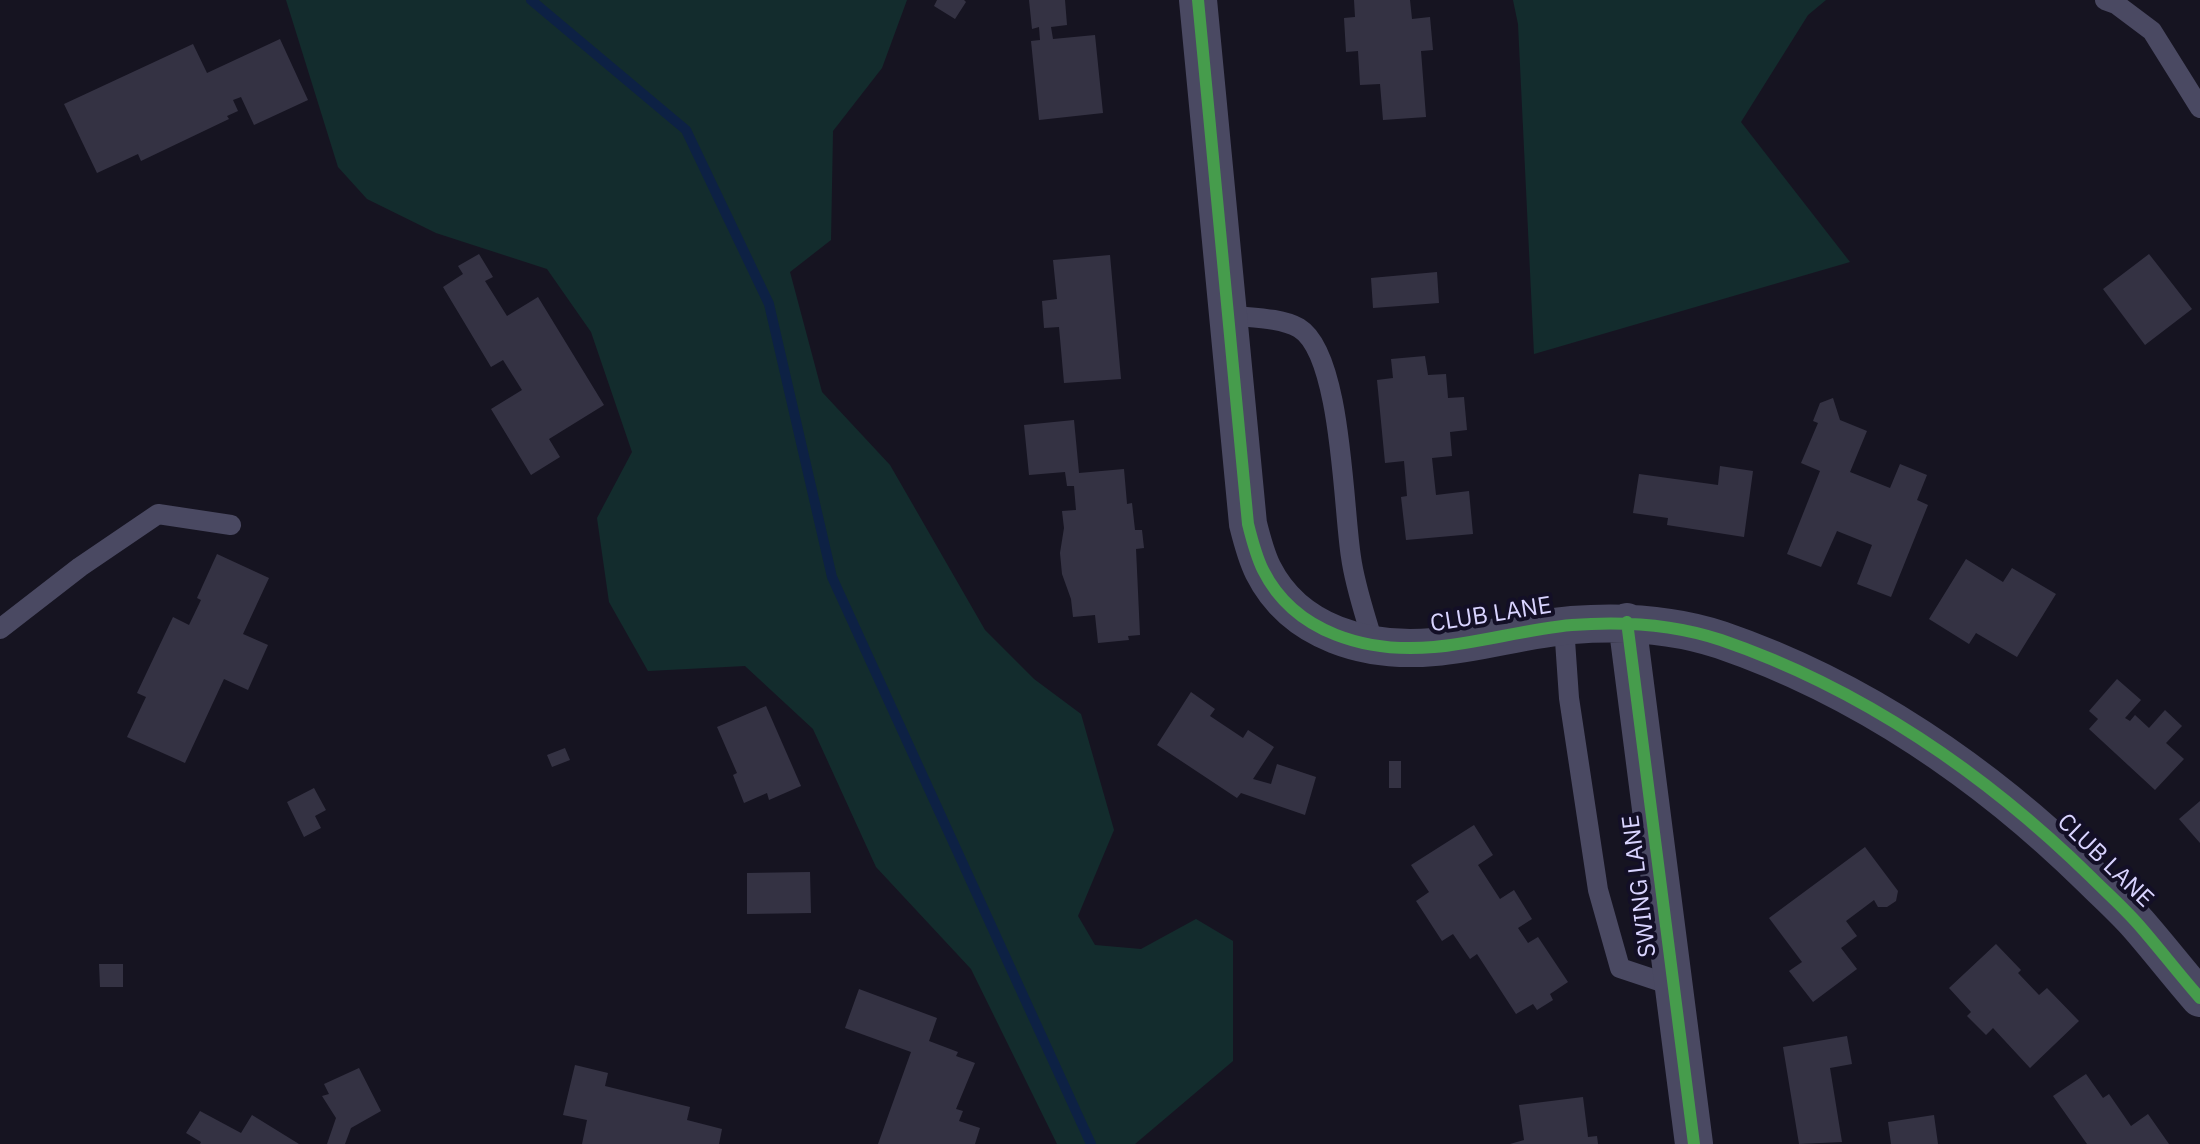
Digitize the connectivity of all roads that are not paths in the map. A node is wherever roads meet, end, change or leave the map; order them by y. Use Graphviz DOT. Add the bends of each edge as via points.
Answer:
graph roads {
  1 [pos="1198,0"];
  2 [pos="2105,0"];
  3 [pos="2200,108"];
  4 [pos="1227,315"];
  5 [pos="231,525"];
  6 [pos="1627,622"];
  7 [pos="1564,626"];
  8 [pos="0,629"];
  9 [pos="1374,646"];
  10 [pos="1674,986"];
  11 [pos="2200,998"];
  12 [pos="1694,1144"];
  1 -- 4 [label="street, CLUB LANE"];
  2 -- 3 [label="lane" via="2152,31"];
  4 -- 9 [label="street, CLUB LANE" via="1248,524 1264,573 1285,603 1304,618 1347,640"];
  4 -- 9 [label="lane" via="1284,322 1313,342 1336,415 1351,561"];
  5 -- 8 [label="lane" via="158,514"];
  6 -- 7 [label="street, CLUB LANE"];
  6 -- 10 [label="street, SWING LANE"];
  6 -- 11 [label="street, CLUB LANE" via="1721,640 1811,677 1886,717 1976,777 2045,832 2137,922"];
  7 -- 9 [label="street, CLUB LANE" via="1435,647"];
  7 -- 10 [label="lane" via="1569,698 1598,890 1620,968"];
  10 -- 12 [label="street, SWING LANE"];
}
